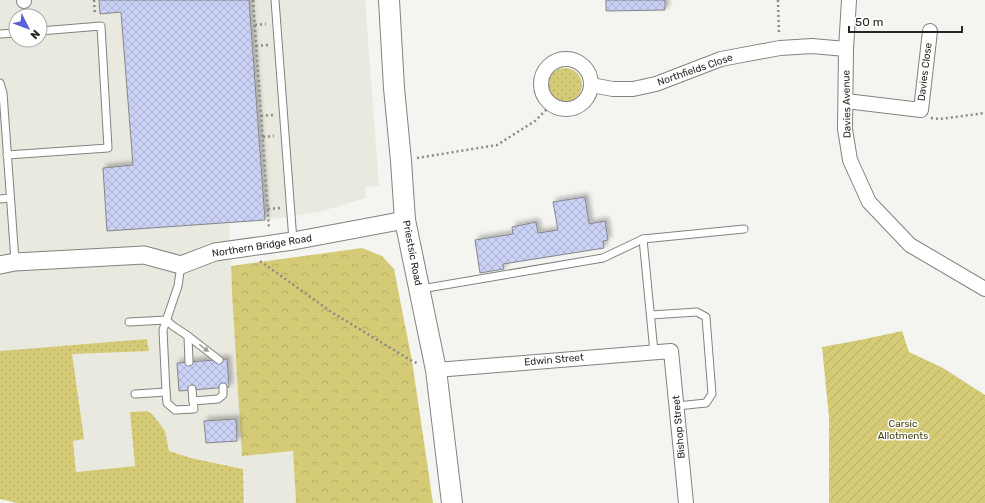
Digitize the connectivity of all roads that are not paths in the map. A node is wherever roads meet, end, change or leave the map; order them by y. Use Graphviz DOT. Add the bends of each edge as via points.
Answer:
graph roads {
  1 [pos="275,0"];
  2 [pos="389,0"];
  3 [pos="849,0"];
  4 [pos="48,30"];
  5 [pos="930,31"];
  6 [pos="846,49"];
  7 [pos="0,83"];
  8 [pos="591,85"];
  9 [pos="846,101"];
  10 [pos="7,156"];
  11 [pos="10,198"];
  12 [pos="0,199"];
  13 [pos="405,220"];
  14 [pos="744,229"];
  15 [pos="643,239"];
  16 [pos="293,242"];
  17 [pos="8,263"];
  18 [pos="181,265"];
  19 [pos="419,289"];
  20 [pos="985,289"];
  21 [pos="651,315"];
  22 [pos="166,320"];
  23 [pos="129,322"];
  24 [pos="188,336"];
  25 [pos="672,350"];
  26 [pos="654,352"];
  27 [pos="219,360"];
  28 [pos="189,362"];
  29 [pos="436,370"];
  30 [pos="223,387"];
  31 [pos="192,389"];
  32 [pos="166,392"];
  33 [pos="135,394"];
  34 [pos="194,400"];
  35 [pos="677,406"];
  36 [pos="452,503"];
  37 [pos="686,503"];
  1 -- 16 [label="lane"];
  2 -- 13 [label="main road, Priestsic Road"];
  3 -- 6 [label="street, Davies Avenue"];
  4 -- 10 [label="lane" via="100,26 108,148"];
  5 -- 9 [label="street, Davies Close" via="921,110"];
  6 -- 8 [label="street, Northfields Close" via="812,46 780,48 721,59 656,84 633,89"];
  6 -- 9 [label="street, Davies Avenue"];
  7 -- 10 [label="lane" via="3,93"];
  8 -- 8 [label="street" via="590,77 580,63 564,59 548,66 541,82 546,98 552,104 566,108 580,104 586,99"];
  9 -- 20 [label="street, Davies Avenue" via="850,160 869,202 910,244"];
  10 -- 11 [label="lane"];
  11 -- 12 [label="lane"];
  11 -- 17 [label="lane"];
  13 -- 16 [label="street, Northern Bridge Road"];
  13 -- 19 [label="main road, Priestsic Road"];
  14 -- 15 [label="lane"];
  15 -- 19 [label="lane" via="603,258"];
  15 -- 21 [label="lane"];
  16 -- 18 [label="street, Northern Bridge Road" via="215,252"];
  17 -- 18 [label="street" via="144,255"];
  18 -- 22 [label="lane" via="178,286"];
  19 -- 29 [label="main road, Priestsic Road"];
  21 -- 26 [label="lane"];
  21 -- 35 [label="lane" via="697,312 706,317 712,394 706,403"];
  22 -- 23 [label="lane"];
  22 -- 24 [label="lane"];
  22 -- 32 [label="lane" via="163,330"];
  24 -- 27 [label="lane, one-way"];
  24 -- 28 [label="lane"];
  25 -- 26 [label="street, Edwin Street"];
  25 -- 35 [label="street, Bishop Street"];
  26 -- 29 [label="street, Edwin Street"];
  29 -- 36 [label="main road, Priestsic Road"];
  30 -- 34 [label="lane" via="223,395 218,399"];
  31 -- 34 [label="lane"];
  32 -- 33 [label="lane"];
  32 -- 34 [label="lane" via="167,403 175,410 194,409"];
  35 -- 37 [label="street, Bishop Street"];
}
